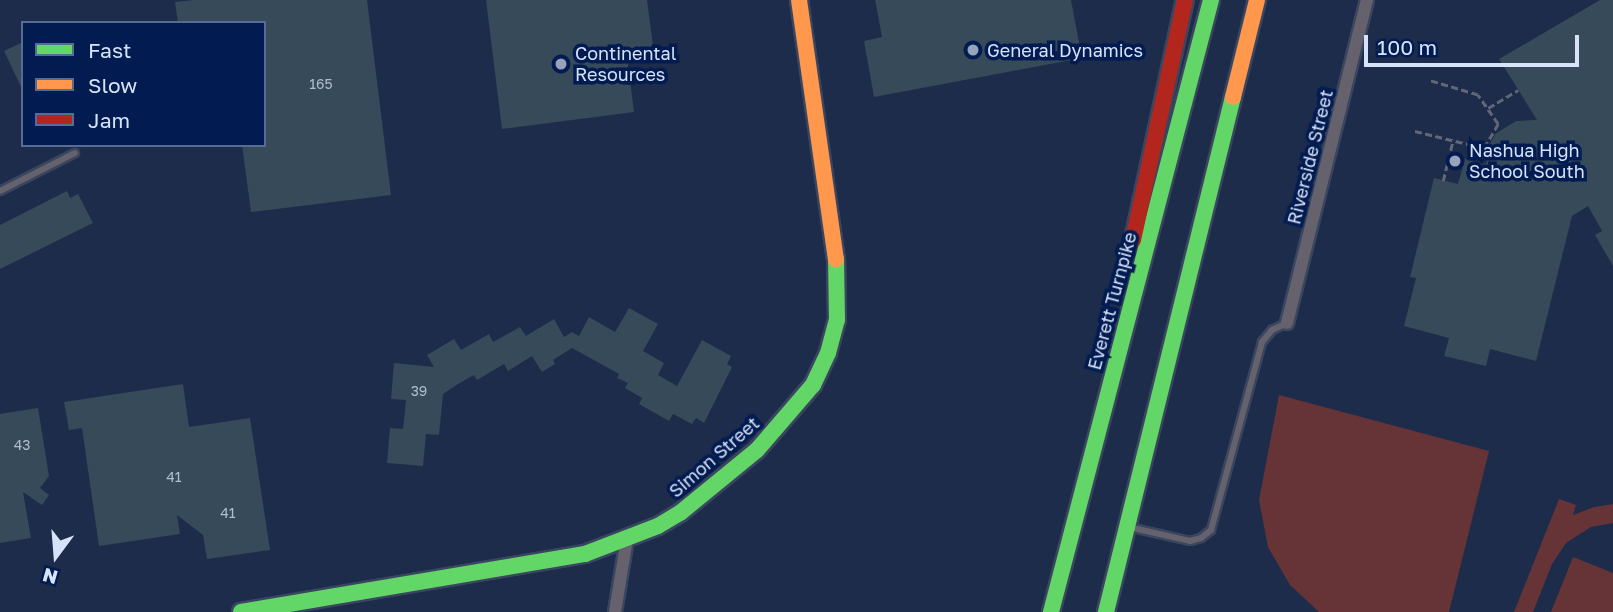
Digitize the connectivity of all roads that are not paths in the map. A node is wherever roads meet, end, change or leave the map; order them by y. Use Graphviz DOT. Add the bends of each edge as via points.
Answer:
graph roads {
  1 [pos="799,0"];
  2 [pos="1185,0"];
  3 [pos="1211,0"];
  4 [pos="1258,0"];
  5 [pos="1367,0"];
  6 [pos="75,153"];
  7 [pos="0,191"];
  8 [pos="1287,323"];
  9 [pos="1072,526"];
  10 [pos="1128,526"];
  11 [pos="627,539"];
  12 [pos="241,612"];
  13 [pos="615,612"];
  14 [pos="1051,612"];
  15 [pos="1106,612"];
  1 -- 11 [label="main road, Simon Street" via="836,253 837,320 828,353 813,385 757,450 680,513"];
  2 -- 9 [label="main road"];
  3 -- 9 [label="main road, Everett Turnpike"];
  4 -- 10 [label="main road"];
  5 -- 8 [label="street, Riverside Street"];
  6 -- 7 [label="lane"];
  8 -- 10 [label="lane" via="1272,330 1262,342 1211,530 1190,541"];
  9 -- 14 [label="main road, Everett Turnpike"];
  10 -- 15 [label="main road"];
  11 -- 12 [label="main road, Simon Street" via="585,554"];
  11 -- 13 [label="street"];
}
